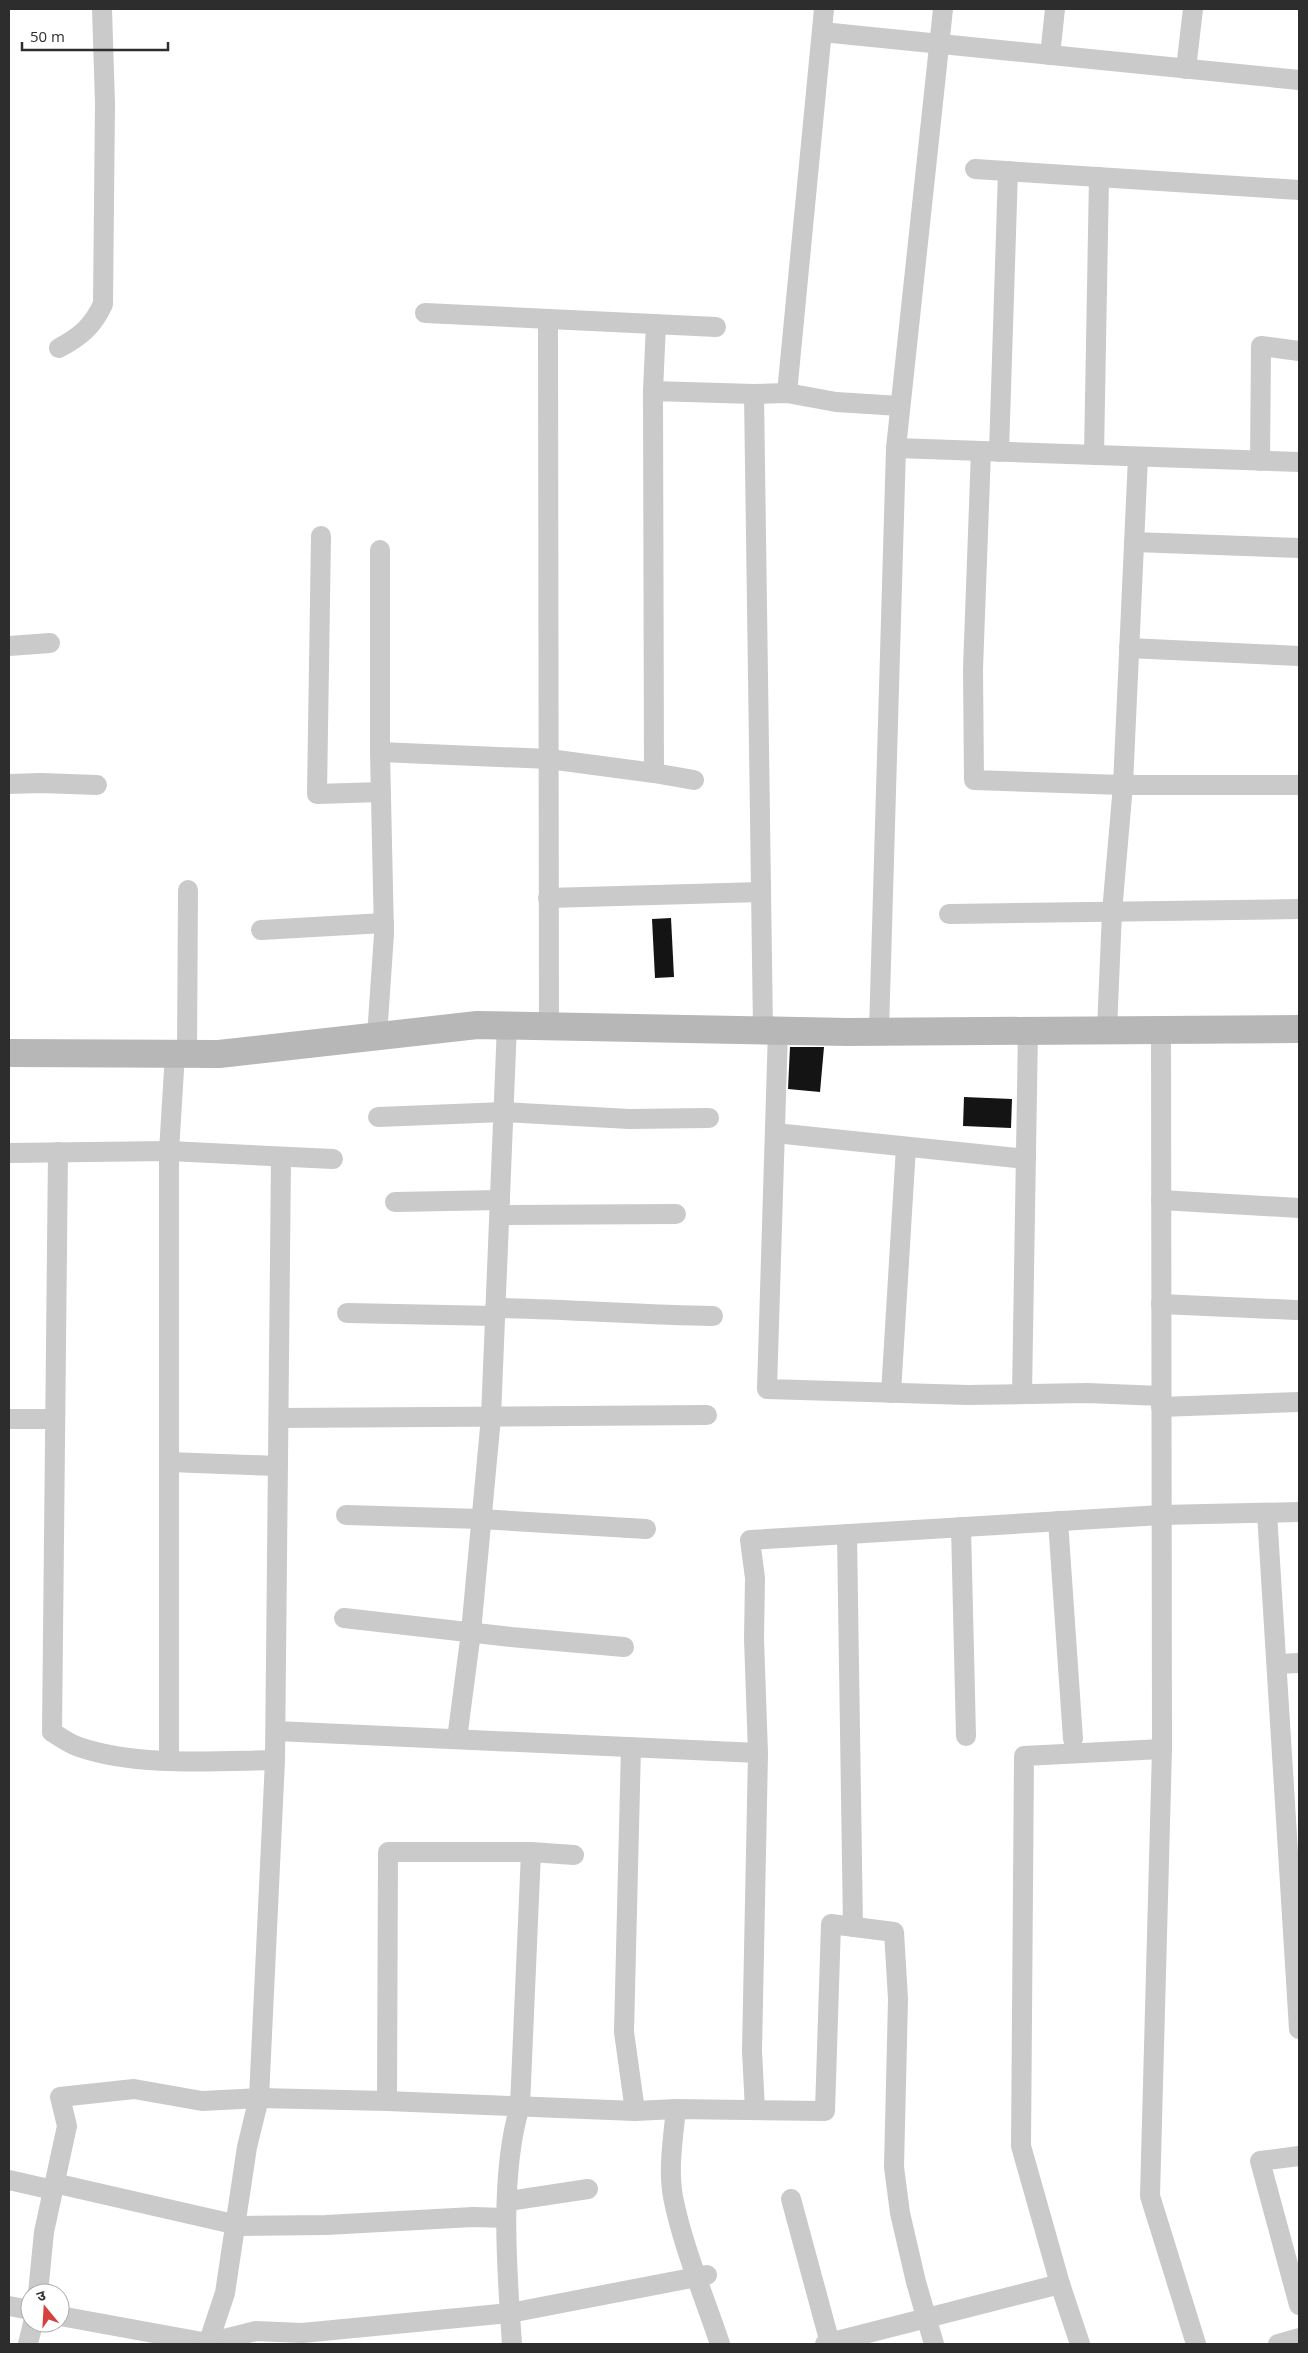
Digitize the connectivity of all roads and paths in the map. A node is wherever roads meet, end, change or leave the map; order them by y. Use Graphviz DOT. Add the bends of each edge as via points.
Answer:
graph roads {
  1 [pos="102,9"];
  2 [pos="824,9"];
  3 [pos="943,9"];
  4 [pos="1055,9"];
  5 [pos="1194,9"];
  6 [pos="822,32"];
  7 [pos="941,44"];
  8 [pos="1050,55"];
  9 [pos="1186,69"];
  10 [pos="1299,80"];
  11 [pos="975,169"];
  12 [pos="1008,171"];
  13 [pos="1099,177"];
  14 [pos="1299,190"];
  15 [pos="425,313"];
  16 [pos="548,319"];
  17 [pos="656,324"];
  18 [pos="716,327"];
  19 [pos="59,348"];
  20 [pos="1299,351"];
  21 [pos="654,391"];
  22 [pos="787,393"];
  23 [pos="754,394"];
  24 [pos="900,406"];
  25 [pos="896,448"];
  26 [pos="990,452"];
  27 [pos="1094,455"];
  28 [pos="1138,457"];
  29 [pos="1260,461"];
  30 [pos="1299,462"];
  31 [pos="321,536"];
  32 [pos="1134,542"];
  33 [pos="1299,548"];
  34 [pos="380,550"];
  35 [pos="50,643"];
  36 [pos="9,646"];
  37 [pos="1129,648"];
  38 [pos="1299,656"];
  39 [pos="380,752"];
  40 [pos="549,759"];
  41 [pos="654,773"];
  42 [pos="694,780"];
  43 [pos="9,784"];
  44 [pos="97,785"];
  45 [pos="1123,785"];
  46 [pos="1299,785"];
  47 [pos="381,792"];
  48 [pos="188,890"];
  49 [pos="761,892"];
  50 [pos="548,898"];
  51 [pos="1299,909"];
  52 [pos="1112,912"];
  53 [pos="949,914"];
  54 [pos="384,923"];
  55 [pos="261,930"];
  56 [pos="507,1025"];
  57 [pos="549,1026"];
  58 [pos="1299,1029"];
  59 [pos="771,1030"];
  60 [pos="1107,1030"];
  61 [pos="1161,1030"];
  62 [pos="879,1031"];
  63 [pos="1028,1031"];
  64 [pos="377,1036"];
  65 [pos="9,1053"];
  66 [pos="181,1054"];
  67 [pos="504,1112"];
  68 [pos="378,1117"];
  69 [pos="709,1118"];
  70 [pos="775,1133"];
  71 [pos="906,1147"];
  72 [pos="169,1151"];
  73 [pos="58,1152"];
  74 [pos="9,1153"];
  75 [pos="281,1157"];
  76 [pos="333,1159"];
  77 [pos="1026,1159"];
  78 [pos="1161,1200"];
  79 [pos="395,1202"];
  80 [pos="500,1208"];
  81 [pos="1299,1208"];
  82 [pos="676,1214"];
  83 [pos="1161,1304"];
  84 [pos="1296,1310"];
  85 [pos="495,1312"];
  86 [pos="347,1313"];
  87 [pos="713,1316"];
  88 [pos="891,1393"];
  89 [pos="1022,1394"];
  90 [pos="1161,1402"];
  91 [pos="1299,1402"];
  92 [pos="706,1415"];
  93 [pos="491,1417"];
  94 [pos="278,1418"];
  95 [pos="9,1419"];
  96 [pos="55,1419"];
  97 [pos="169,1462"];
  98 [pos="278,1466"];
  99 [pos="1299,1512"];
  100 [pos="1267,1513"];
  101 [pos="346,1515"];
  102 [pos="1161,1515"];
  103 [pos="480,1519"];
  104 [pos="1058,1521"];
  105 [pos="961,1527"];
  106 [pos="646,1529"];
  107 [pos="847,1534"];
  108 [pos="344,1618"];
  109 [pos="471,1632"];
  110 [pos="624,1647"];
  111 [pos="1299,1663"];
  112 [pos="1276,1664"];
  113 [pos="276,1731"];
  114 [pos="966,1736"];
  115 [pos="457,1739"];
  116 [pos="1073,1739"];
  117 [pos="631,1747"];
  118 [pos="1162,1749"];
  119 [pos="758,1753"];
  120 [pos="275,1760"];
  121 [pos="169,1761"];
  122 [pos="531,1852"];
  123 [pos="574,1855"];
  124 [pos="853,1927"];
  125 [pos="1299,2028"];
  126 [pos="259,2098"];
  127 [pos="387,2100"];
  128 [pos="520,2106"];
  129 [pos="676,2109"];
  130 [pos="755,2110"];
  131 [pos="634,2111"];
  132 [pos="1299,2156"];
  133 [pos="9,2180"];
  134 [pos="53,2186"];
  135 [pos="588,2189"];
  136 [pos="791,2199"];
  137 [pos="507,2209"];
  138 [pos="235,2225"];
  139 [pos="702,2276"];
  140 [pos="39,2283"];
  141 [pos="1060,2284"];
  142 [pos="1299,2306"];
  143 [pos="510,2314"];
  144 [pos="70,2318"];
  145 [pos="927,2319"];
  146 [pos="1299,2338"];
  147 [pos="208,2344"];
  148 [pos="512,2344"];
  149 [pos="720,2344"];
  150 [pos="827,2344"];
  151 [pos="934,2344"];
  152 [pos="1080,2344"];
  153 [pos="1196,2344"];
  154 [pos="1278,2344"];
  1 -- 19 [label="street" via="105,103 103,304 96,320 79,337"];
  2 -- 6 [label="street"];
  3 -- 7 [label="street"];
  4 -- 8 [label="street"];
  5 -- 9 [label="street"];
  6 -- 7 [label="street"];
  6 -- 22 [label="street"];
  7 -- 8 [label="street"];
  7 -- 24 [label="street"];
  8 -- 9 [label="street"];
  9 -- 10 [label="street"];
  11 -- 12 [label="street"];
  12 -- 13 [label="street"];
  12 -- 26 [label="street"];
  13 -- 14 [label="street"];
  13 -- 27 [label="street"];
  15 -- 16 [label="street"];
  16 -- 17 [label="street"];
  16 -- 40 [label="street"];
  17 -- 18 [label="street"];
  17 -- 21 [label="street"];
  20 -- 29 [label="street" via="1262,346"];
  21 -- 23 [label="street"];
  21 -- 41 [label="street"];
  22 -- 23 [label="street"];
  22 -- 24 [label="street" via="836,402"];
  23 -- 49 [label="street"];
  24 -- 25 [label="street"];
  25 -- 26 [label="street"];
  25 -- 62 [label="street"];
  26 -- 27 [label="street"];
  26 -- 45 [label="street" via="973,669 974,780"];
  27 -- 28 [label="street"];
  28 -- 29 [label="street"];
  28 -- 32 [label="street"];
  29 -- 30 [label="street"];
  31 -- 47 [label="street" via="317,794"];
  32 -- 33 [label="street"];
  32 -- 37 [label="street"];
  34 -- 39 [label="street"];
  35 -- 36 [label="street"];
  37 -- 38 [label="street"];
  37 -- 45 [label="street"];
  39 -- 40 [label="street"];
  39 -- 47 [label="street"];
  40 -- 41 [label="street"];
  40 -- 50 [label="street"];
  41 -- 42 [label="street"];
  43 -- 44 [label="street"];
  45 -- 46 [label="street"];
  45 -- 52 [label="street"];
  47 -- 54 [label="street"];
  48 -- 66 [label="street"];
  49 -- 50 [label="street"];
  49 -- 59 [label="street"];
  50 -- 57 [label="street"];
  51 -- 52 [label="street"];
  52 -- 53 [label="street"];
  52 -- 60 [label="street"];
  54 -- 55 [label="street"];
  54 -- 64 [label="street"];
  56 -- 57 [label="street"];
  56 -- 64 [label="street" via="477,1025"];
  56 -- 67 [label="street"];
  57 -- 59 [label="street"];
  58 -- 61 [label="street"];
  59 -- 62 [label="street"];
  59 -- 70 [label="street"];
  60 -- 61 [label="street"];
  60 -- 63 [label="street"];
  61 -- 78 [label="street"];
  62 -- 63 [label="street"];
  63 -- 77 [label="street"];
  64 -- 66 [label="street" via="219,1054"];
  65 -- 66 [label="street"];
  66 -- 72 [label="street"];
  67 -- 68 [label="street"];
  67 -- 69 [label="street" via="629,1119"];
  67 -- 80 [label="street"];
  70 -- 71 [label="street"];
  70 -- 88 [label="street" via="767,1389"];
  71 -- 77 [label="street"];
  71 -- 88 [label="street"];
  72 -- 73 [label="street"];
  72 -- 75 [label="street"];
  72 -- 97 [label="street"];
  73 -- 74 [label="street"];
  73 -- 96 [label="street"];
  75 -- 76 [label="street"];
  75 -- 94 [label="street"];
  77 -- 89 [label="street"];
  78 -- 81 [label="street"];
  78 -- 83 [label="street"];
  79 -- 80 [label="street"];
  80 -- 82 [label="street"];
  80 -- 85 [label="street"];
  83 -- 84 [label="street"];
  83 -- 90 [label="street"];
  85 -- 86 [label="street"];
  85 -- 87 [label="street" via="550,1308 651,1316"];
  85 -- 93 [label="street"];
  88 -- 89 [label="street"];
  89 -- 90 [label="street"];
  90 -- 91 [label="street"];
  90 -- 102 [label="street"];
  92 -- 93 [label="street"];
  93 -- 94 [label="street"];
  93 -- 103 [label="street"];
  94 -- 98 [label="street"];
  95 -- 96 [label="street"];
  96 -- 121 [label="street" via="52,1732 78,1747"];
  97 -- 98 [label="street"];
  97 -- 121 [label="street"];
  98 -- 113 [label="street"];
  99 -- 100 [label="street"];
  100 -- 102 [label="street"];
  100 -- 112 [label="street"];
  101 -- 103 [label="street"];
  102 -- 104 [label="street"];
  102 -- 118 [label="street"];
  103 -- 106 [label="street"];
  103 -- 109 [label="street"];
  104 -- 105 [label="street"];
  104 -- 116 [label="street"];
  105 -- 107 [label="street"];
  105 -- 114 [label="street"];
  107 -- 119 [label="street" via="750,1540 755,1578"];
  107 -- 124 [label="street"];
  108 -- 109 [label="street"];
  109 -- 110 [label="street"];
  109 -- 115 [label="street"];
  111 -- 112 [label="street"];
  112 -- 125 [label="street"];
  113 -- 115 [label="street"];
  113 -- 120 [label="street"];
  115 -- 117 [label="street"];
  117 -- 119 [label="street"];
  117 -- 131 [label="street" via="624,2032"];
  118 -- 141 [label="street" via="1024,1756 1021,2146"];
  118 -- 153 [label="street" via="1150,2196"];
  119 -- 130 [label="street" via="752,2051"];
  120 -- 121 [label="street"];
  120 -- 126 [label="street"];
  122 -- 123 [label="street"];
  122 -- 127 [label="street" via="388,1852"];
  122 -- 128 [label="street"];
  124 -- 130 [label="street" via="831,1924 825,2111"];
  124 -- 145 [label="street" via="894,1932 898,1999 894,2167 900,2213"];
  126 -- 127 [label="street"];
  126 -- 134 [label="street" via="202,2101 134,2089 60,2097 67,2126"];
  126 -- 138 [label="street" via="247,2147"];
  127 -- 128 [label="street"];
  128 -- 131 [label="street"];
  128 -- 137 [label="street" via="512,2131"];
  129 -- 130 [label="street"];
  129 -- 131 [label="street"];
  129 -- 139 [label="street" via="671,2158 673,2196"];
  132 -- 142 [label="street" via="1260,2161"];
  133 -- 134 [label="street"];
  134 -- 138 [label="street"];
  134 -- 140 [label="street"];
  135 -- 137 [label="street"];
  136 -- 150 [label="street"];
  137 -- 138 [label="street" via="473,2217 326,2225"];
  137 -- 143 [label="street"];
  138 -- 147 [label="street" via="225,2293"];
  139 -- 143 [label="street"];
  139 -- 149 [label="street"];
  141 -- 145 [label="street"];
  141 -- 152 [label="street"];
  143 -- 147 [label="street" via="302,2333 256,2332"];
  143 -- 148 [label="street"];
  144 -- 147 [label="street"];
  145 -- 150 [label="street"];
  145 -- 151 [label="street"];
  146 -- 154 [label="street"];
}
